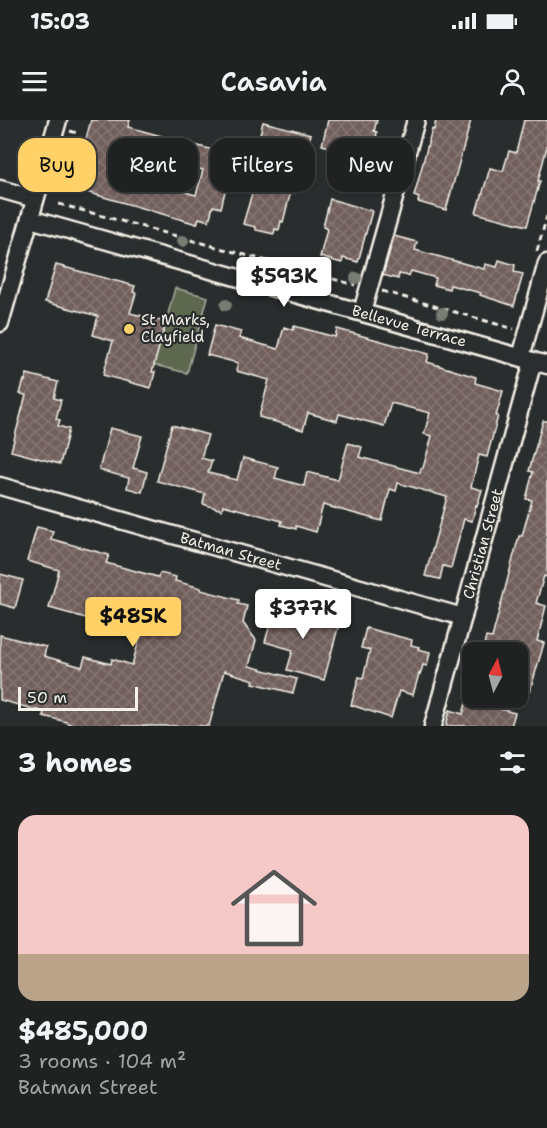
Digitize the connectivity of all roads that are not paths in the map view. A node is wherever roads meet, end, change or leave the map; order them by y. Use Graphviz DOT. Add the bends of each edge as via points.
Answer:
graph roads {
  1 [pos="416,120"];
  2 [pos="64,126"];
  3 [pos="0,189"];
  4 [pos="35,199"];
  5 [pos="30,219"];
  6 [pos="547,263"];
  7 [pos="362,312"];
  8 [pos="0,323"];
  9 [pos="534,361"];
  10 [pos="0,486"];
  11 [pos="463,616"];
  12 [pos="433,726"];
  1 -- 7 [label="street"];
  2 -- 4 [label="street"];
  3 -- 4 [label="street"];
  4 -- 5 [label="street"];
  5 -- 7 [label="street, Bellevue Terrace"];
  5 -- 8 [label="street"];
  6 -- 9 [label="street, Christian Street"];
  7 -- 9 [label="street, Bellevue Terrace"];
  9 -- 11 [label="street, Christian Street"];
  10 -- 11 [label="street, Batman Street"];
  11 -- 12 [label="street, Christian Street"];
}
